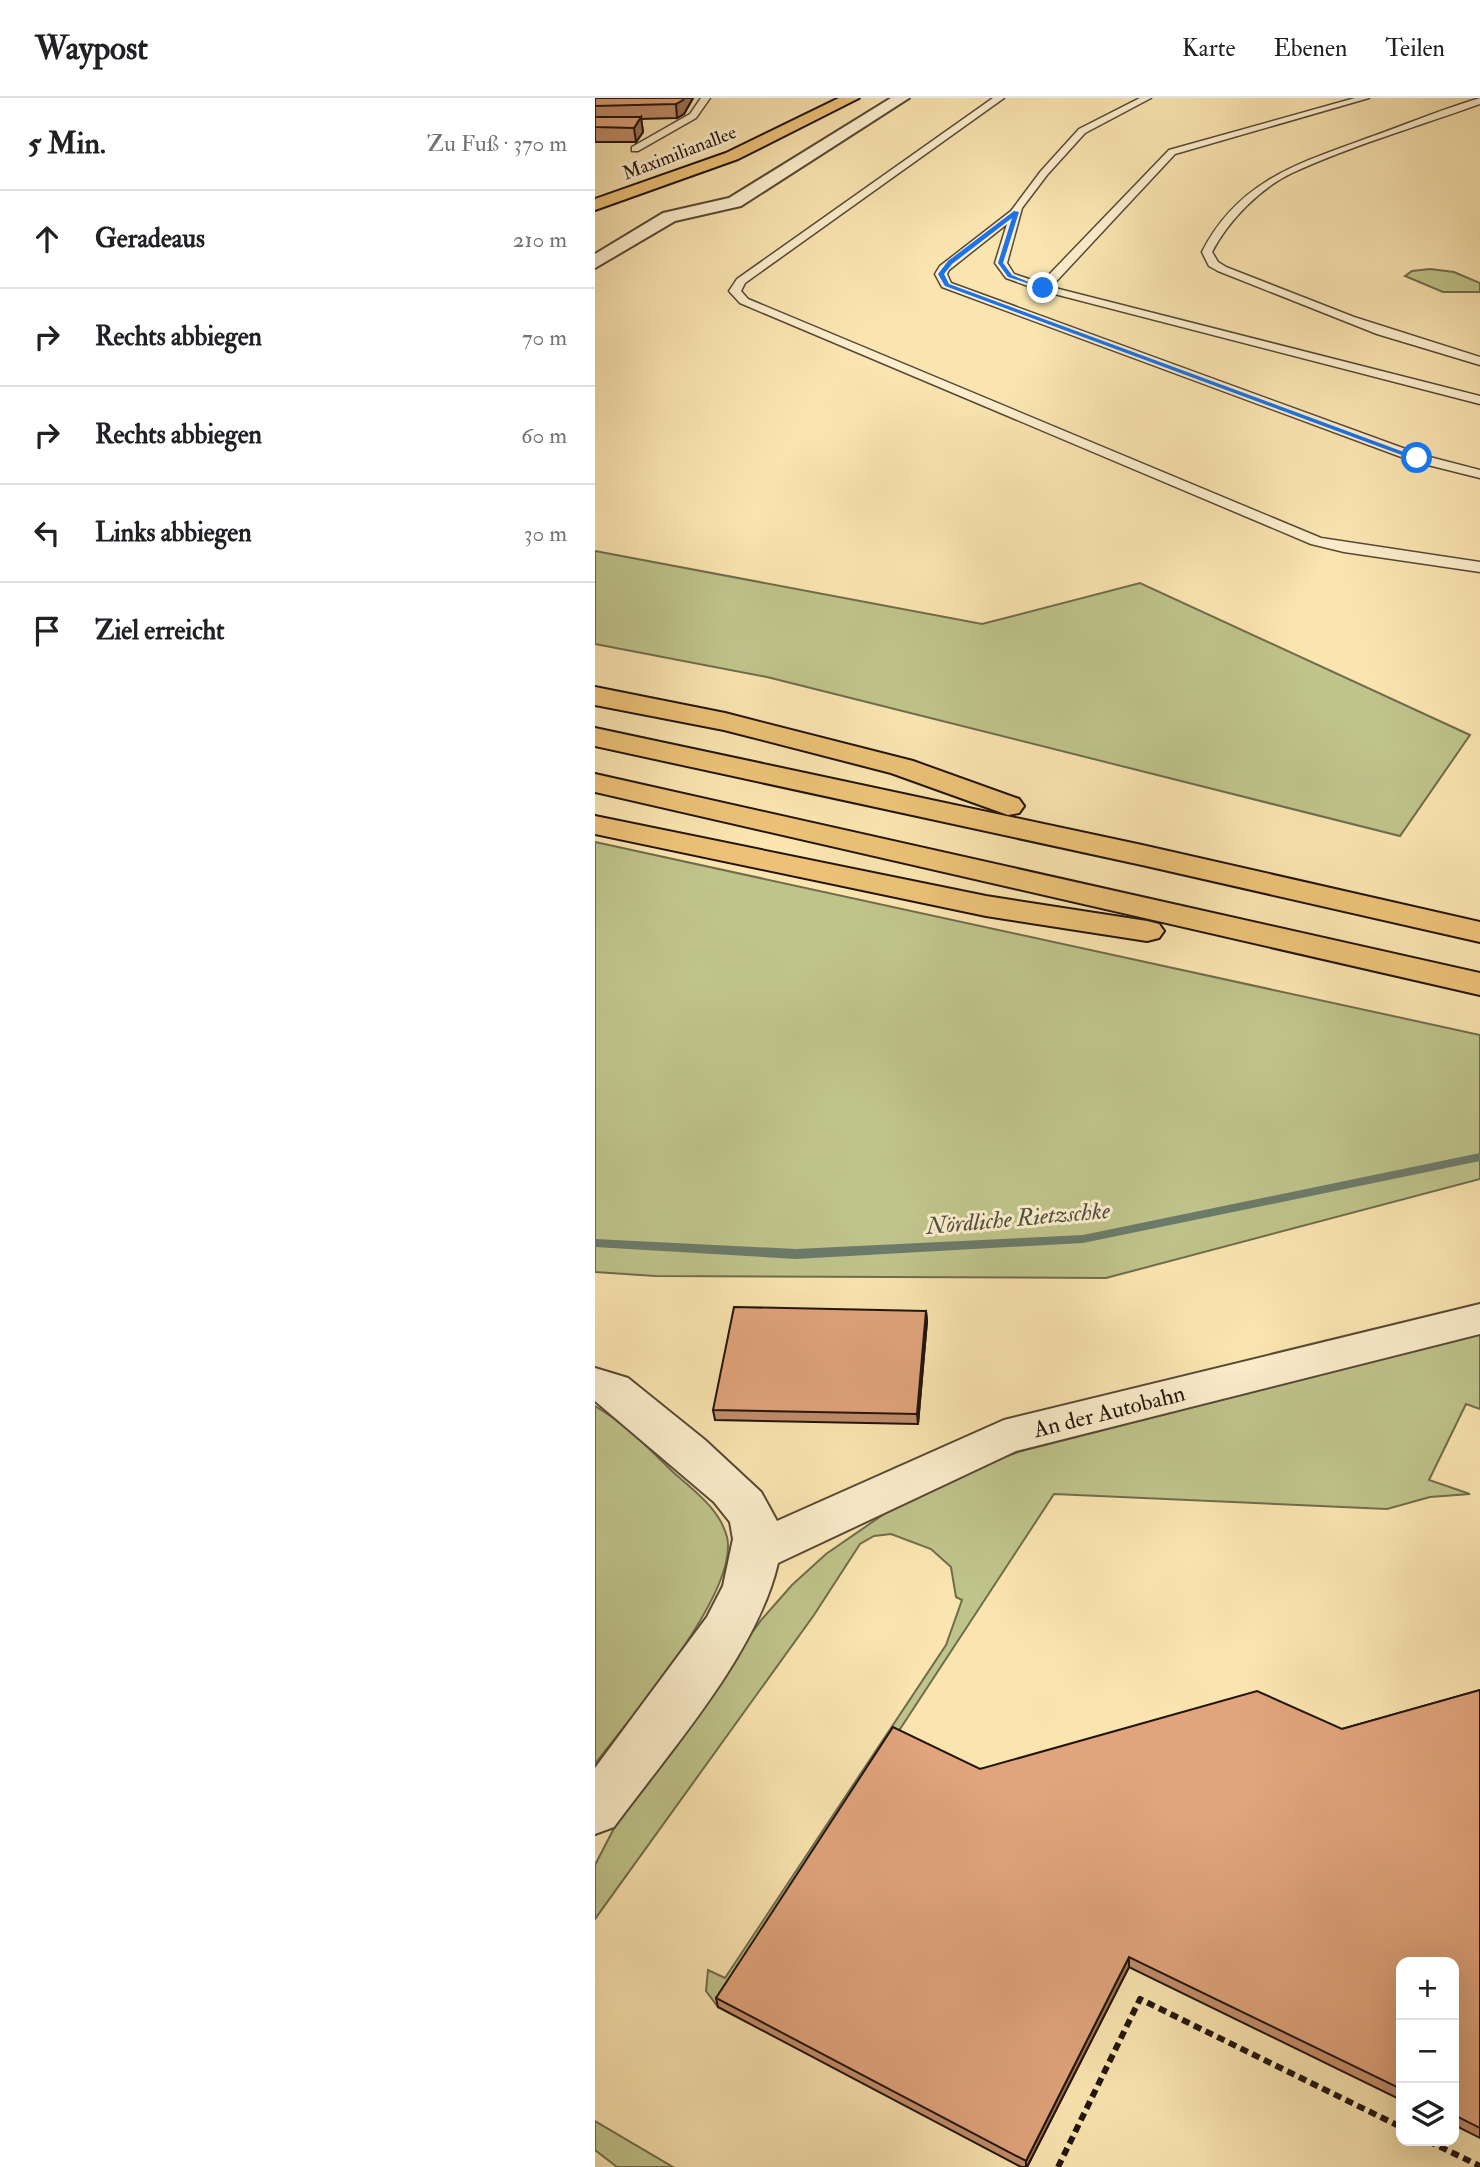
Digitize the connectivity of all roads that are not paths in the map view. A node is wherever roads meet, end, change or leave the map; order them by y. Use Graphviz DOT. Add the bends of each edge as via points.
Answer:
graph roads {
  1 [pos="706,98"];
  2 [pos="817,98"];
  3 [pos="851,98"];
  4 [pos="901,98"];
  5 [pos="1000,98"];
  6 [pos="1147,98"];
  7 [pos="1365,98"];
  8 [pos="1480,101"];
  9 [pos="648,126"];
  10 [pos="674,126"];
  11 [pos="635,149"];
  12 [pos="732,156"];
  13 [pos="595,193"];
  14 [pos="595,205"];
  15 [pos="1016,212"];
  16 [pos="595,219"];
  17 [pos="595,262"];
  18 [pos="1043,288"];
  19 [pos="1480,361"];
  20 [pos="1478,400"];
  21 [pos="1480,474"];
  22 [pos="1480,567"];
  23 [pos="595,696"];
  24 [pos="595,737"];
  25 [pos="595,783"];
  26 [pos="595,825"];
  27 [pos="1142,855"];
  28 [pos="1480,932"];
  29 [pos="1385,961"];
  30 [pos="1480,984"];
  31 [pos="1480,1319"];
  32 [pos="595,1384"];
  33 [pos="757,1552"];
  34 [pos="595,1810"];
  1 -- 10 [label="lane" via="693,116"];
  2 -- 13 [label="highway, Maximilianallee" via="720,146"];
  3 -- 12 [label="highway, Maximilianallee"];
  4 -- 17 [label="street" via="735,202 669,217"];
  5 -- 22 [label="lane" via="741,281 736,290 744,301 1316,541"];
  6 -- 15 [label="lane" via="1082,131"];
  7 -- 18 [label="lane" via="1172,152"];
  8 -- 19 [label="lane" via="1287,171 1266,183 1238,211 1207,252 1222,269 1295,299 1387,334"];
  9 -- 10 [label="lane"];
  10 -- 11 [label="lane"];
  12 -- 14 [label="highway, Maximilianallee"];
  12 -- 16 [label="highway" via="727,164 688,184"];
  15 -- 18 [label="lane" via="1001,263 1010,276"];
  15 -- 21 [label="lane" via="944,268 941,274 947,285 1417,458"];
  18 -- 20 [label="lane"];
  23 -- 27 [label="highway" via="725,722 902,767"];
  24 -- 27 [label="highway"];
  25 -- 29 [label="highway"];
  26 -- 29 [label="highway" via="986,906"];
  27 -- 28 [label="highway"];
  29 -- 30 [label="highway"];
  31 -- 33 [label="street, An der Autobahn" via="1003,1437"];
  32 -- 33 [label="street" via="612,1390 730,1489 753,1518"];
  33 -- 34 [label="street" via="740,1604"];
}
